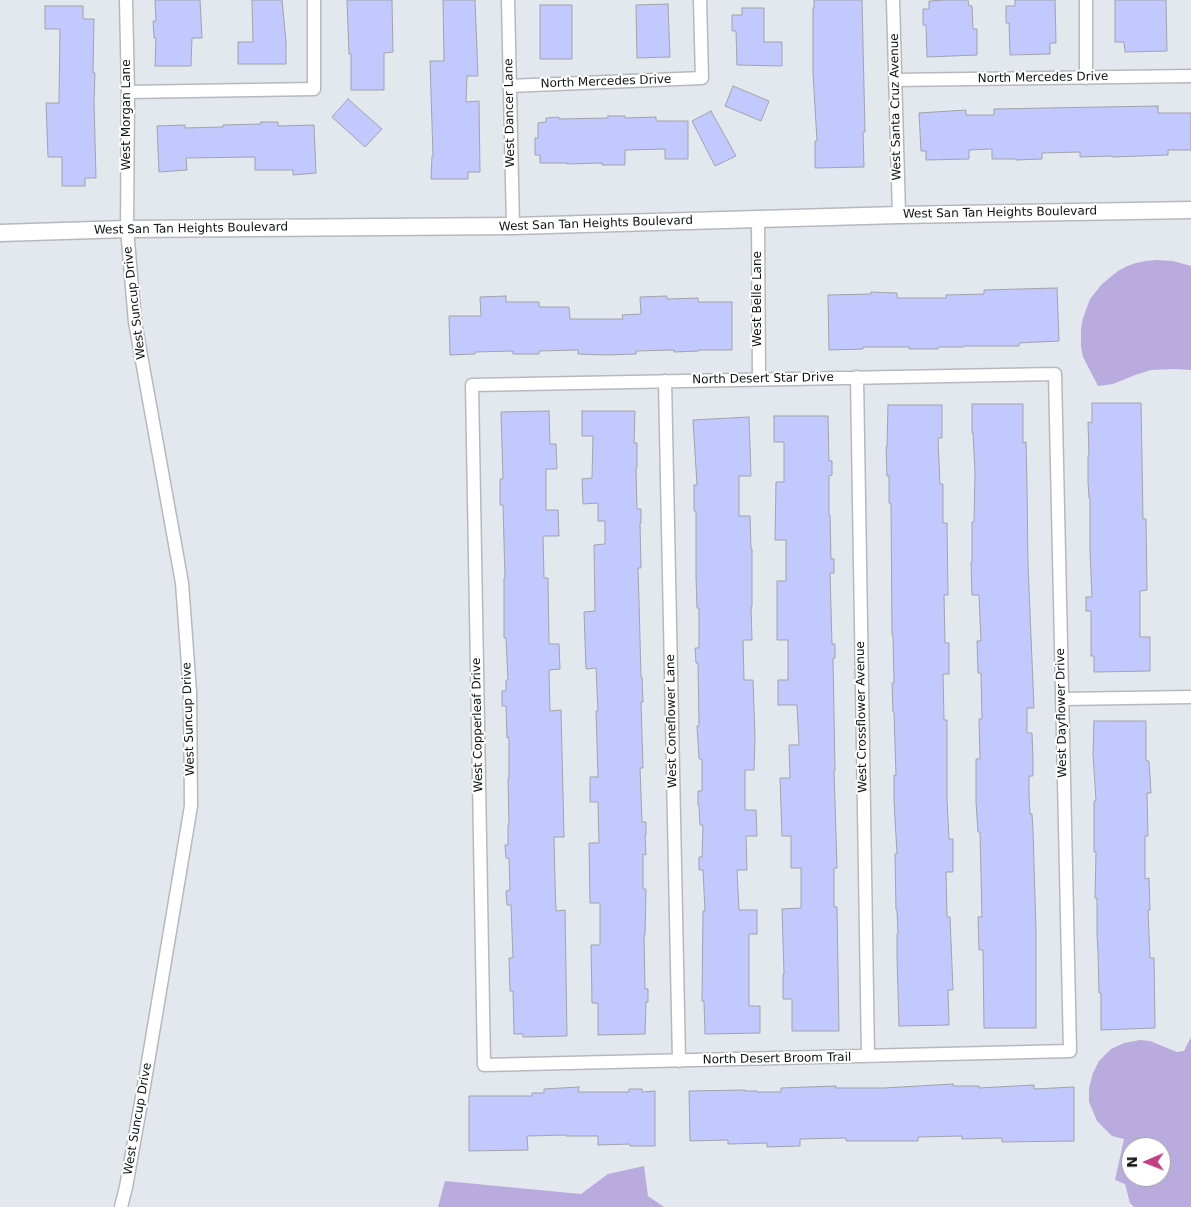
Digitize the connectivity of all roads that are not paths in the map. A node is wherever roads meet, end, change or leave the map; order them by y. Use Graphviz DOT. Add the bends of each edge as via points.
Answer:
graph roads {
  1 [pos="126,0"];
  2 [pos="314,0"];
  3 [pos="508,0"];
  4 [pos="700,0"];
  5 [pos="893,0"];
  6 [pos="1086,0"];
  7 [pos="1191,76"];
  8 [pos="1086,78"];
  9 [pos="895,80"];
  10 [pos="509,86"];
  11 [pos="128,92"];
  12 [pos="1191,210"];
  13 [pos="899,215"];
  14 [pos="758,219"];
  15 [pos="513,226"];
  16 [pos="127,229"];
  17 [pos="0,233"];
  18 [pos="1055,374"];
  19 [pos="857,377"];
  20 [pos="759,379"];
  21 [pos="665,381"];
  22 [pos="472,385"];
  23 [pos="1191,696"];
  24 [pos="1062,699"];
  25 [pos="1070,1051"];
  26 [pos="868,1056"];
  27 [pos="679,1061"];
  28 [pos="484,1065"];
  29 [pos="121,1207"];
  1 -- 11 [label="street, West Morgan Lane"];
  2 -- 11 [label="street" via="314,89"];
  3 -- 10 [label="street, West Dancer Lane"];
  4 -- 10 [label="street, North Mercedes Drive" via="702,78"];
  5 -- 9 [label="street, West Santa Cruz Avenue"];
  6 -- 8 [label="street"];
  7 -- 8 [label="street, North Mercedes Drive"];
  8 -- 9 [label="street, North Mercedes Drive"];
  9 -- 13 [label="street, West Santa Cruz Avenue"];
  10 -- 15 [label="street, West Dancer Lane"];
  11 -- 16 [label="street, West Morgan Lane"];
  12 -- 13 [label="street, West San Tan Heights Boulevard"];
  13 -- 14 [label="street, West San Tan Heights Boulevard"];
  14 -- 15 [label="street, West San Tan Heights Boulevard"];
  14 -- 20 [label="street, West Belle Lane"];
  15 -- 16 [label="street, West San Tan Heights Boulevard"];
  16 -- 17 [label="street, West San Tan Heights Boulevard"];
  16 -- 29 [label="street, West Suncup Drive" via="135,322 182,583 190,692 191,806"];
  18 -- 19 [label="street, North Desert Star Drive"];
  18 -- 24 [label="street, West Dayflower Drive"];
  19 -- 20 [label="street, North Desert Star Drive"];
  19 -- 26 [label="street, West Crossflower Avenue"];
  20 -- 21 [label="street, North Desert Star Drive"];
  21 -- 22 [label="street, North Desert Star Drive"];
  21 -- 27 [label="street, West Coneflower Lane"];
  22 -- 28 [label="street, West Copperleaf Drive"];
  23 -- 24 [label="street"];
  24 -- 25 [label="street, West Dayflower Drive"];
  25 -- 26 [label="street, North Desert Broom Trail"];
  26 -- 27 [label="street, North Desert Broom Trail"];
  27 -- 28 [label="street, North Desert Broom Trail"];
}
